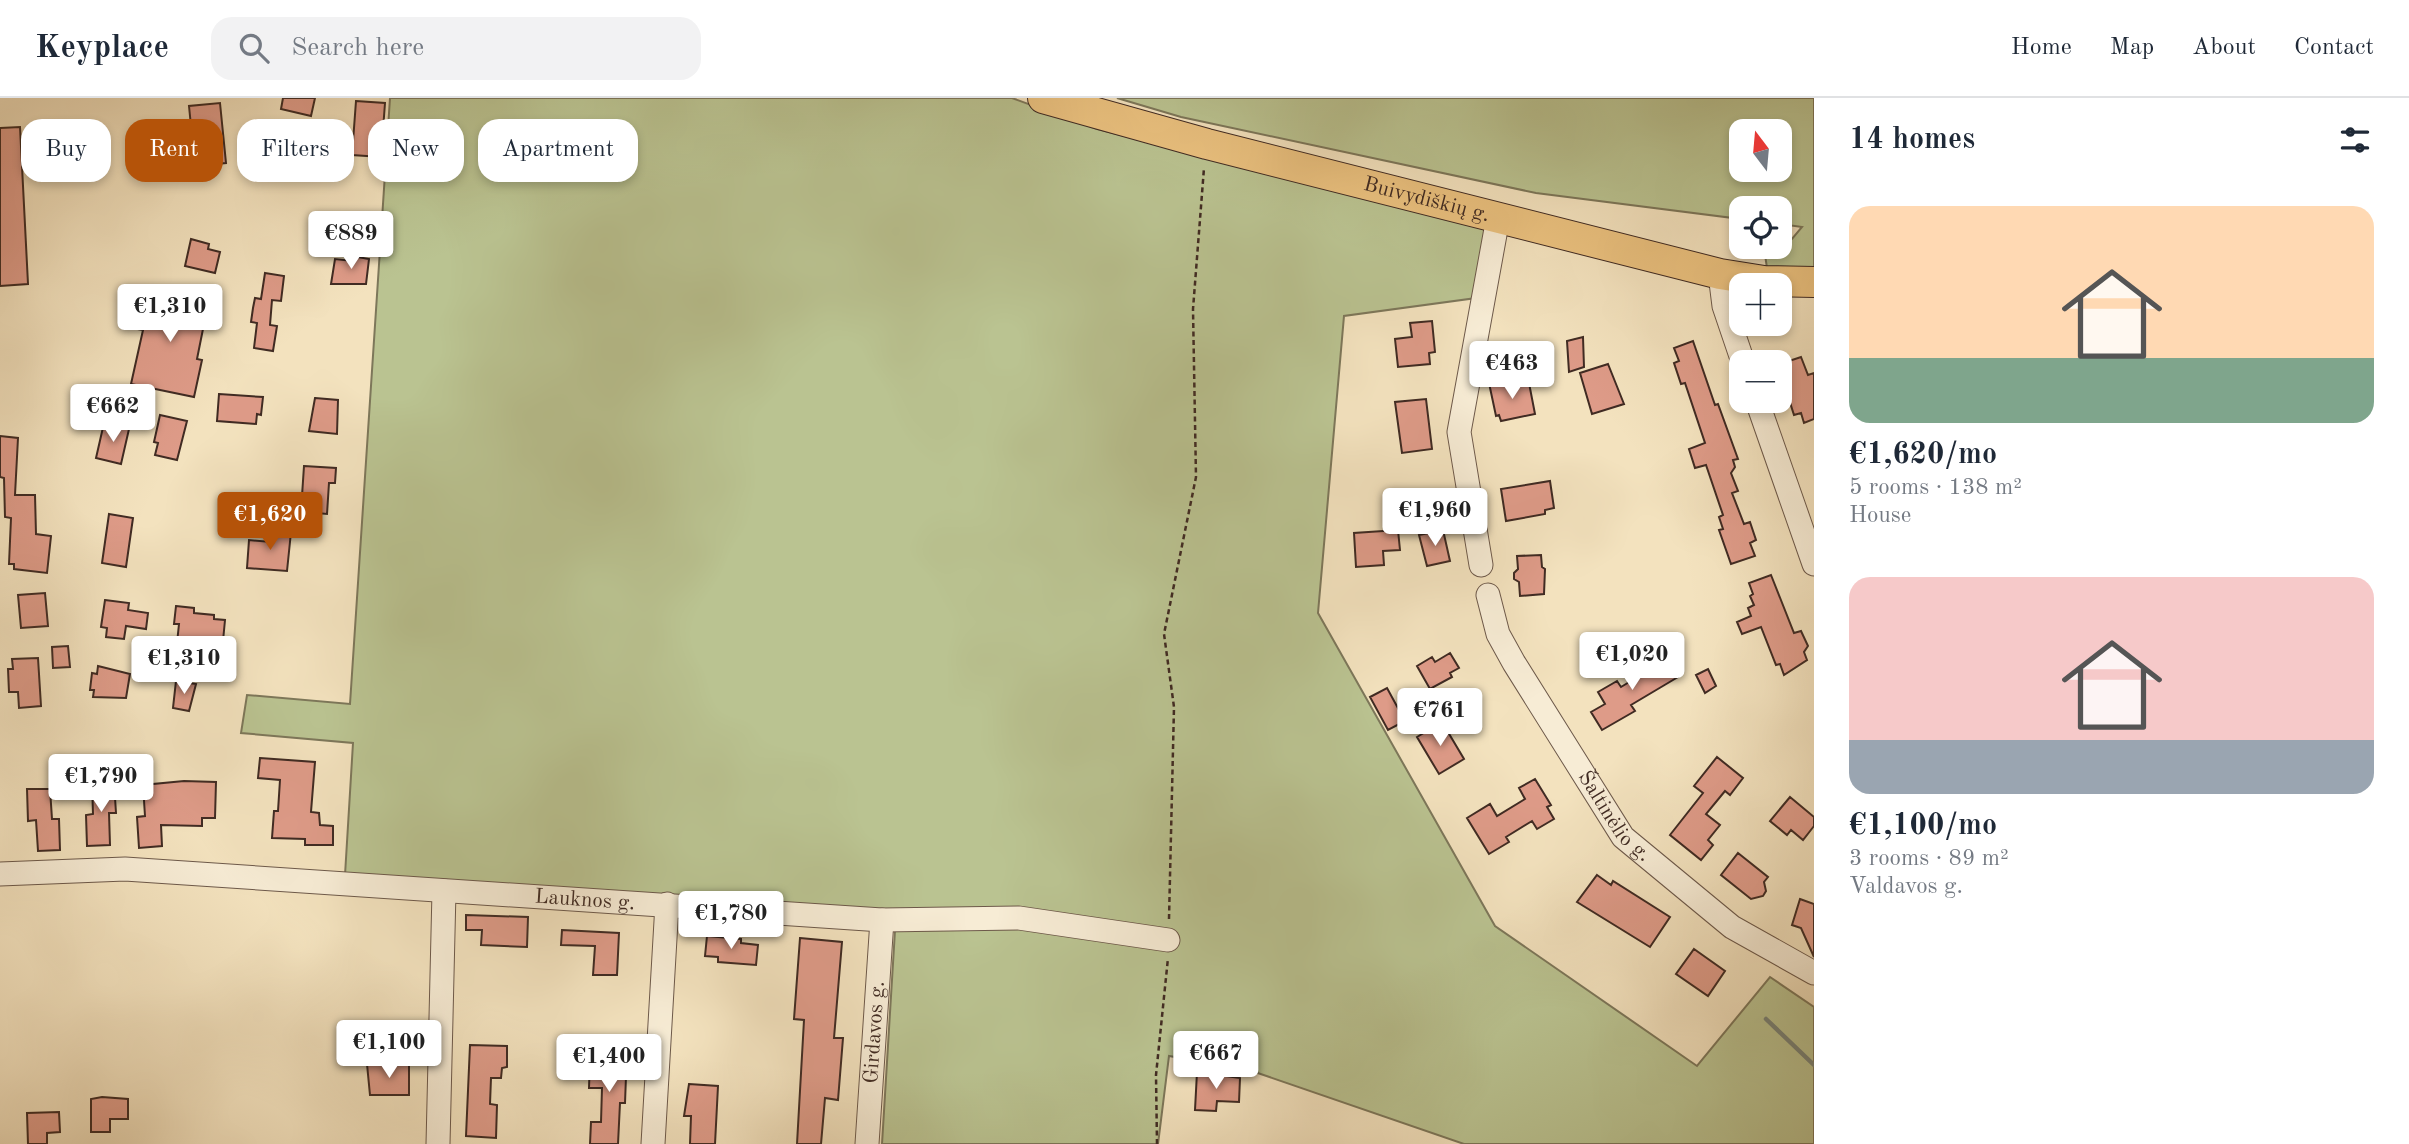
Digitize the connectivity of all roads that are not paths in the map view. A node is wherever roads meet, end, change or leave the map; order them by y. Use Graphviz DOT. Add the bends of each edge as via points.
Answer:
graph roads {
  1 [pos="1044,98"];
  2 [pos="1498,218"];
  3 [pos="1720,274"];
  4 [pos="1814,282"];
  5 [pos="1739,350"];
  6 [pos="1760,413"];
  7 [pos="1814,564"];
  8 [pos="1481,565"];
  9 [pos="1488,595"];
  10 [pos="0,874"];
  11 [pos="444,891"];
  12 [pos="667,904"];
  13 [pos="882,920"];
  14 [pos="1168,940"];
  15 [pos="1814,973"];
  16 [pos="438,1144"];
  17 [pos="653,1144"];
  18 [pos="867,1144"];
  1 -- 2 [label="main road, Buivydiškių g."];
  2 -- 3 [label="main road, Buivydiškių g."];
  2 -- 8 [label="street" via="1459,432"];
  3 -- 4 [label="main road, Buivydiškių g."];
  3 -- 5 [label="street" via="1724,306"];
  6 -- 7 [label="street"];
  9 -- 15 [label="street, Šaltinėlio g." via="1498,634 1623,837 1732,927"];
  10 -- 11 [label="street, Lauknos g." via="125,869"];
  11 -- 12 [label="street, Lauknos g."];
  11 -- 16 [label="street"];
  12 -- 13 [label="street, Lauknos g."];
  12 -- 17 [label="street"];
  13 -- 14 [label="street, Lauknos g." via="1019,918"];
  13 -- 18 [label="street, Girdavos g."];
}
